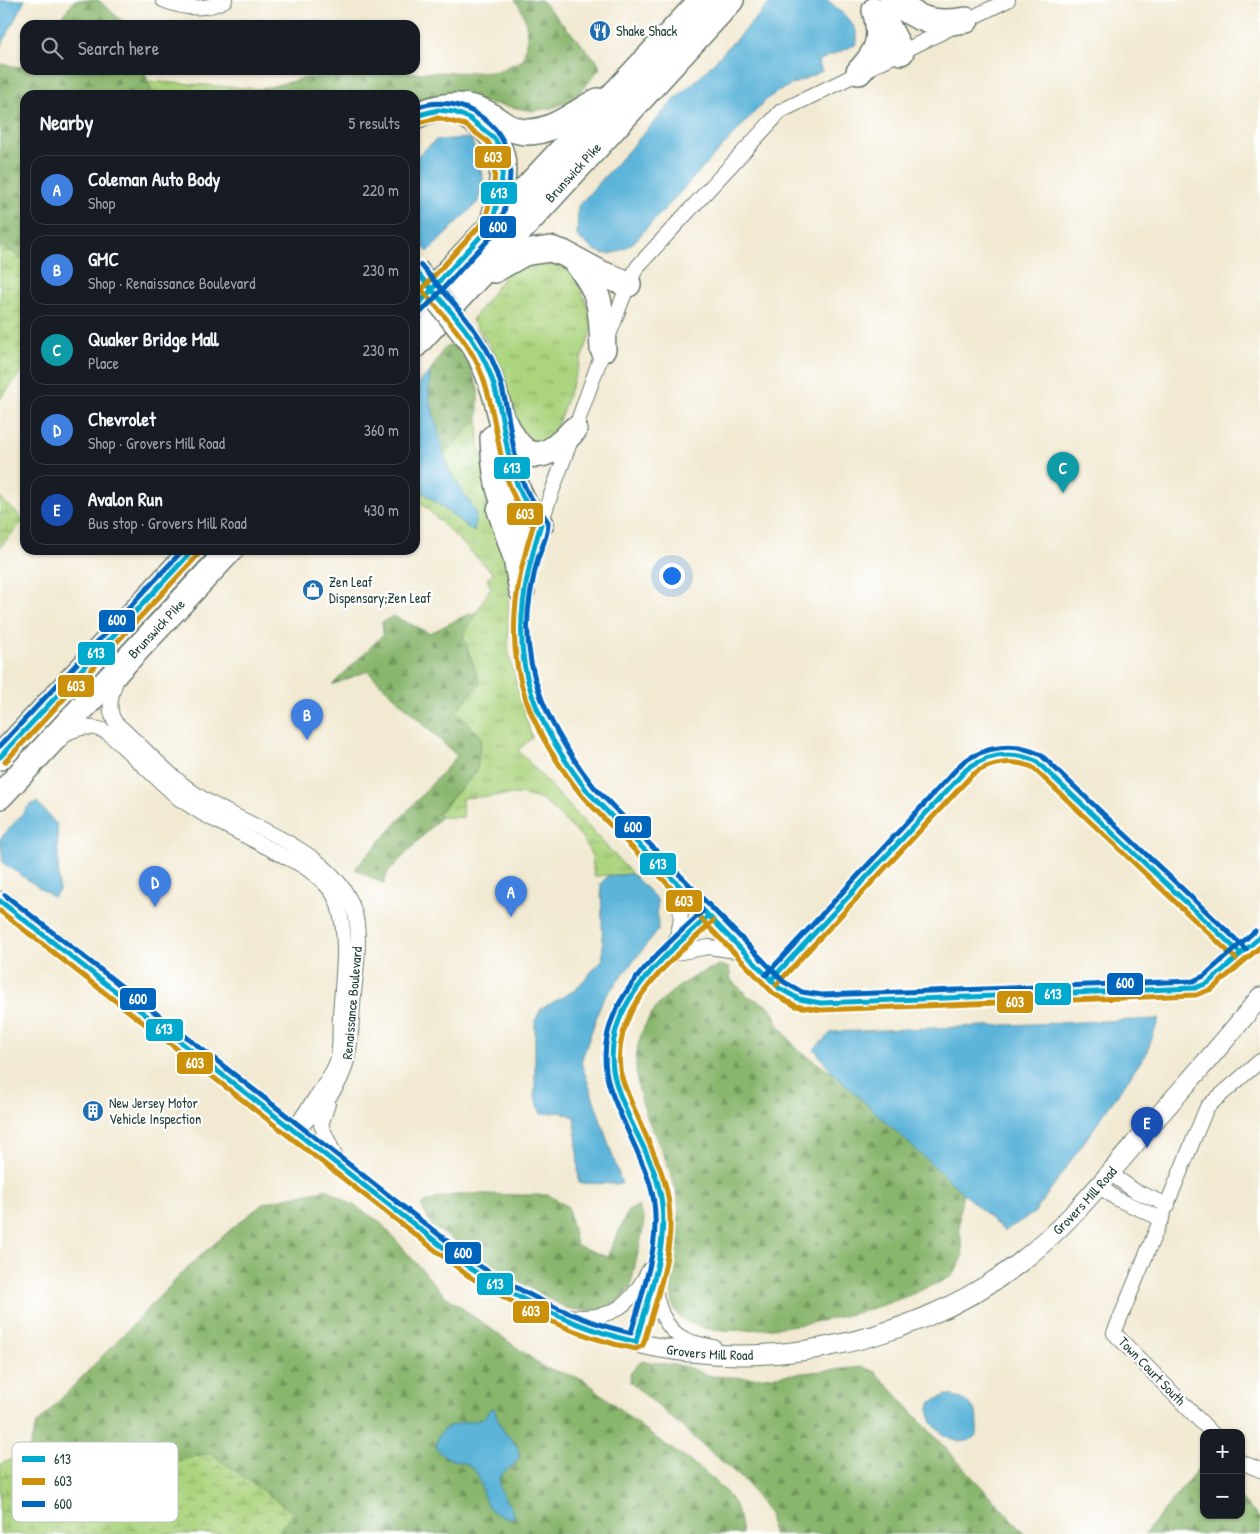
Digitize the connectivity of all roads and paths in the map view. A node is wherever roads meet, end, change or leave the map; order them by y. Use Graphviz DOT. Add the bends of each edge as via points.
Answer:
graph roads {
  1 [pos="163,0"];
  2 [pos="225,0"];
  3 [pos="702,0"];
  4 [pos="731,0"];
  5 [pos="1008,0"];
  6 [pos="880,2"];
  7 [pos="966,20"];
  8 [pos="907,49"];
  9 [pos="859,72"];
  10 [pos="616,92"];
  11 [pos="421,114"];
  12 [pos="493,222"];
  13 [pos="577,263"];
  14 [pos="420,276"];
  15 [pos="628,284"];
  16 [pos="463,292"];
  17 [pos="420,302"];
  18 [pos="420,339"];
  19 [pos="603,349"];
  20 [pos="498,409"];
  21 [pos="574,430"];
  22 [pos="495,478"];
  23 [pos="538,533"];
  24 [pos="188,555"];
  25 [pos="225,555"];
  26 [pos="522,591"];
  27 [pos="126,659"];
  28 [pos="51,741"];
  29 [pos="0,757"];
  30 [pos="0,796"];
  31 [pos="671,878"];
  32 [pos="0,901"];
  33 [pos="708,916"];
  34 [pos="1260,937"];
  35 [pos="744,952"];
  36 [pos="670,954"];
  37 [pos="1257,1002"];
  38 [pos="1260,1061"];
  39 [pos="331,1096"];
  40 [pos="294,1132"];
  41 [pos="341,1167"];
  42 [pos="1105,1180"];
  43 [pos="1168,1205"];
  44 [pos="1162,1219"];
  45 [pos="658,1252"];
  46 [pos="548,1313"];
  47 [pos="636,1342"];
  48 [pos="739,1354"];
  49 [pos="1208,1429"];
  50 [pos="1245,1464"];
  51 [pos="1260,1470"];
  1 -- 2 [label="street" via="191,8"];
  3 -- 10 [label="highway, Brunswick Pike"];
  4 -- 16 [label="highway, Brunswick Pike"];
  5 -- 7 [label="street"];
  6 -- 7 [label="highway" via="925,21"];
  6 -- 8 [label="highway" via="886,23"];
  6 -- 9 [label="highway" via="880,38 870,61"];
  7 -- 8 [label="street"];
  8 -- 9 [label="street"];
  9 -- 15 [label="street" via="781,111 647,255"];
  10 -- 11 [label="highway" via="549,129 527,132 504,126 472,108 448,106"];
  10 -- 12 [label="highway, Brunswick Pike"];
  11 -- 12 [label="highway" via="446,110 467,116 480,124 495,141 503,159 504,174"];
  12 -- 17 [label="highway, Brunswick Pike"];
  13 -- 15 [label="highway"];
  13 -- 16 [label="highway" via="556,251 534,250 514,257"];
  13 -- 19 [label="highway" via="596,288"];
  14 -- 20 [label="highway, bridge" via="474,345 491,378"];
  15 -- 19 [label="street"];
  16 -- 18 [label="highway, Brunswick Pike"];
  19 -- 21 [label="street"];
  20 -- 21 [label="highway" via="515,442 531,453 543,454 554,449"];
  20 -- 22 [label="highway" via="493,433"];
  20 -- 23 [label="highway" via="518,491"];
  21 -- 23 [label="street"];
  22 -- 23 [label="highway" via="509,513"];
  22 -- 26 [label="highway" via="499,506 516,558"];
  23 -- 26 [label="street"];
  24 -- 29 [label="highway, Brunswick Pike"];
  25 -- 27 [label="highway, Brunswick Pike"];
  26 -- 31 [label="street" via="520,636 523,664 539,718 571,772"];
  27 -- 28 [label="highway, Brunswick Pike"];
  27 -- 39 [label="street, Renaissance Boulevard" via="111,698 112,717 116,723 200,797 320,863 343,888 354,911 358,939 350,1051 344,1074"];
  28 -- 30 [label="highway, Brunswick Pike"];
  28 -- 40 [label="street, Renaissance Boulevard" via="77,729 102,730 178,798 303,866 330,890 338,904 344,938 338,1053 329,1077"];
  31 -- 33 [label="street"];
  31 -- 36 [label="street" via="682,914"];
  32 -- 40 [label="street, Grovers Mill Road"];
  33 -- 35 [label="street"];
  33 -- 36 [label="street"];
  34 -- 35 [label="street" via="1208,983 1194,988 821,1003 788,995"];
  35 -- 36 [label="street" via="709,947"];
  36 -- 45 [label="street" via="636,988 626,1003 618,1019 612,1053 617,1087 660,1194 663,1221"];
  37 -- 42 [label="street, Grovers Mill Road"];
  38 -- 43 [label="street, Town Court South" via="1207,1107"];
  39 -- 40 [label="street, Renaissance Boulevard"];
  39 -- 41 [label="street" via="321,1125"];
  40 -- 41 [label="street, Grovers Mill Road"];
  41 -- 46 [label="street, Grovers Mill Road" via="471,1268"];
  42 -- 43 [label="street"];
  42 -- 44 [label="street" via="1117,1199"];
  42 -- 48 [label="street, Grovers Mill Road" via="1060,1229 1016,1265 976,1292 933,1314 833,1346 801,1352"];
  43 -- 44 [label="street, Town Court South"];
  44 -- 49 [label="street, Town Court South" via="1114,1333"];
  45 -- 46 [label="street" via="637,1290 617,1310 589,1318"];
  45 -- 47 [label="street"];
  45 -- 48 [label="street" via="656,1298 668,1324 687,1340"];
  46 -- 47 [label="street, Grovers Mill Road"];
  47 -- 48 [label="street, Grovers Mill Road" via="698,1352"];
  50 -- 51 [label="street"];
}
